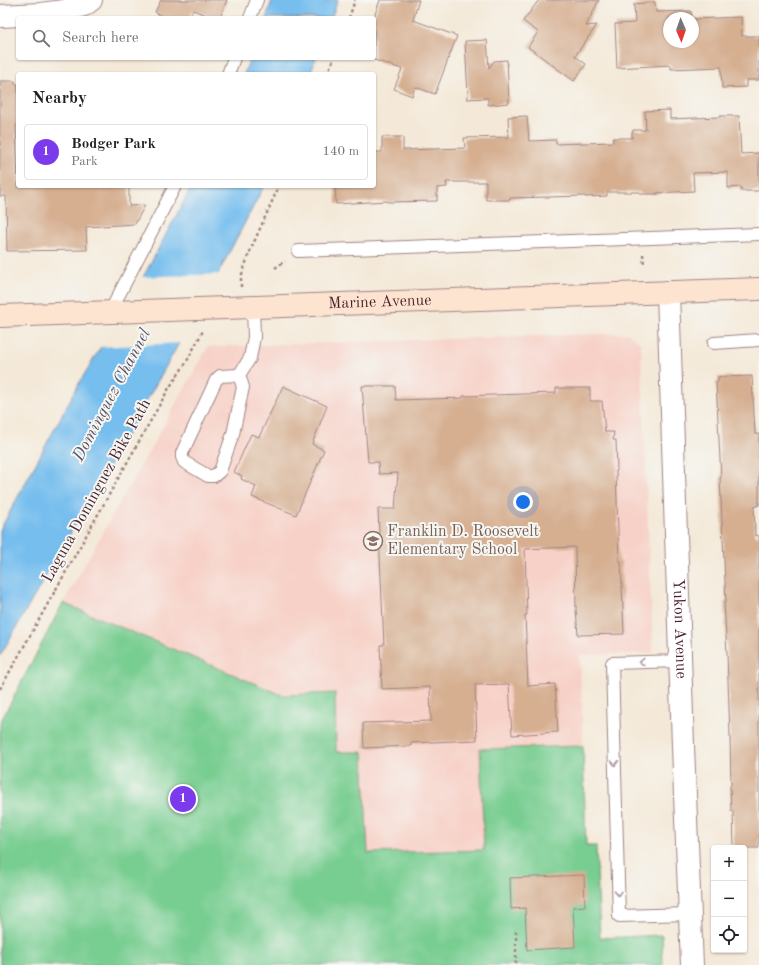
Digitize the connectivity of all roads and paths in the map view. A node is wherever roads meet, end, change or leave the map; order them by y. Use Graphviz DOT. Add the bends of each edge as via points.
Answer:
graph roads {
  1 [pos="91,0"];
  2 [pos="257,0"];
  3 [pos="355,0"];
  4 [pos="0,16"];
  5 [pos="251,16"];
  6 [pos="350,16"];
  7 [pos="233,60"];
  8 [pos="333,60"];
  9 [pos="229,72"];
  10 [pos="328,72"];
  11 [pos="174,188"];
  12 [pos="278,188"];
  13 [pos="759,234"];
  14 [pos="298,251"];
  15 [pos="643,254"];
  16 [pos="644,265"];
  17 [pos="759,289"];
  18 [pos="668,292"];
  19 [pos="247,307"];
  20 [pos="212,308"];
  21 [pos="111,312"];
  22 [pos="0,316"];
  23 [pos="759,340"];
  24 [pos="714,343"];
  25 [pos="239,376"];
  26 [pos="681,661"];
  27 [pos="0,689"];
  28 [pos="690,914"];
  29 [pos="516,930"];
  30 [pos="516,965"];
  31 [pos="692,965"];
  1 -- 4 [label="street" via="64,11"];
  2 -- 5 [label="lane"];
  3 -- 6 [label="path"];
  7 -- 9 [label="lane"];
  8 -- 10 [label="path"];
  11 -- 21 [label="lane"];
  12 -- 19 [label="path" via="241,277"];
  13 -- 14 [label="lane"];
  15 -- 16 [label="path"];
  17 -- 18 [label="main road, Marine Avenue"];
  18 -- 19 [label="main road, Marine Avenue"];
  18 -- 26 [label="street, Yukon Avenue"];
  19 -- 20 [label="main road, Marine Avenue"];
  19 -- 25 [label="lane" via="254,337 250,358"];
  20 -- 21 [label="main road, Marine Avenue"];
  20 -- 27 [label="path, Laguna Dominguez Bike Path" via="186,363 169,388"];
  21 -- 22 [label="main road, Marine Avenue"];
  23 -- 24 [label="lane"];
  25 -- 25 [label="lane" via="220,376 216,380 182,453 184,462 208,476 214,476 220,471 233,434 243,387"];
  26 -- 28 [label="street, Yukon Avenue"];
  26 -- 28 [label="lane, one-way" via="612,663 619,916"];
  28 -- 31 [label="street, Yukon Avenue"];
  29 -- 30 [label="path"];
}
